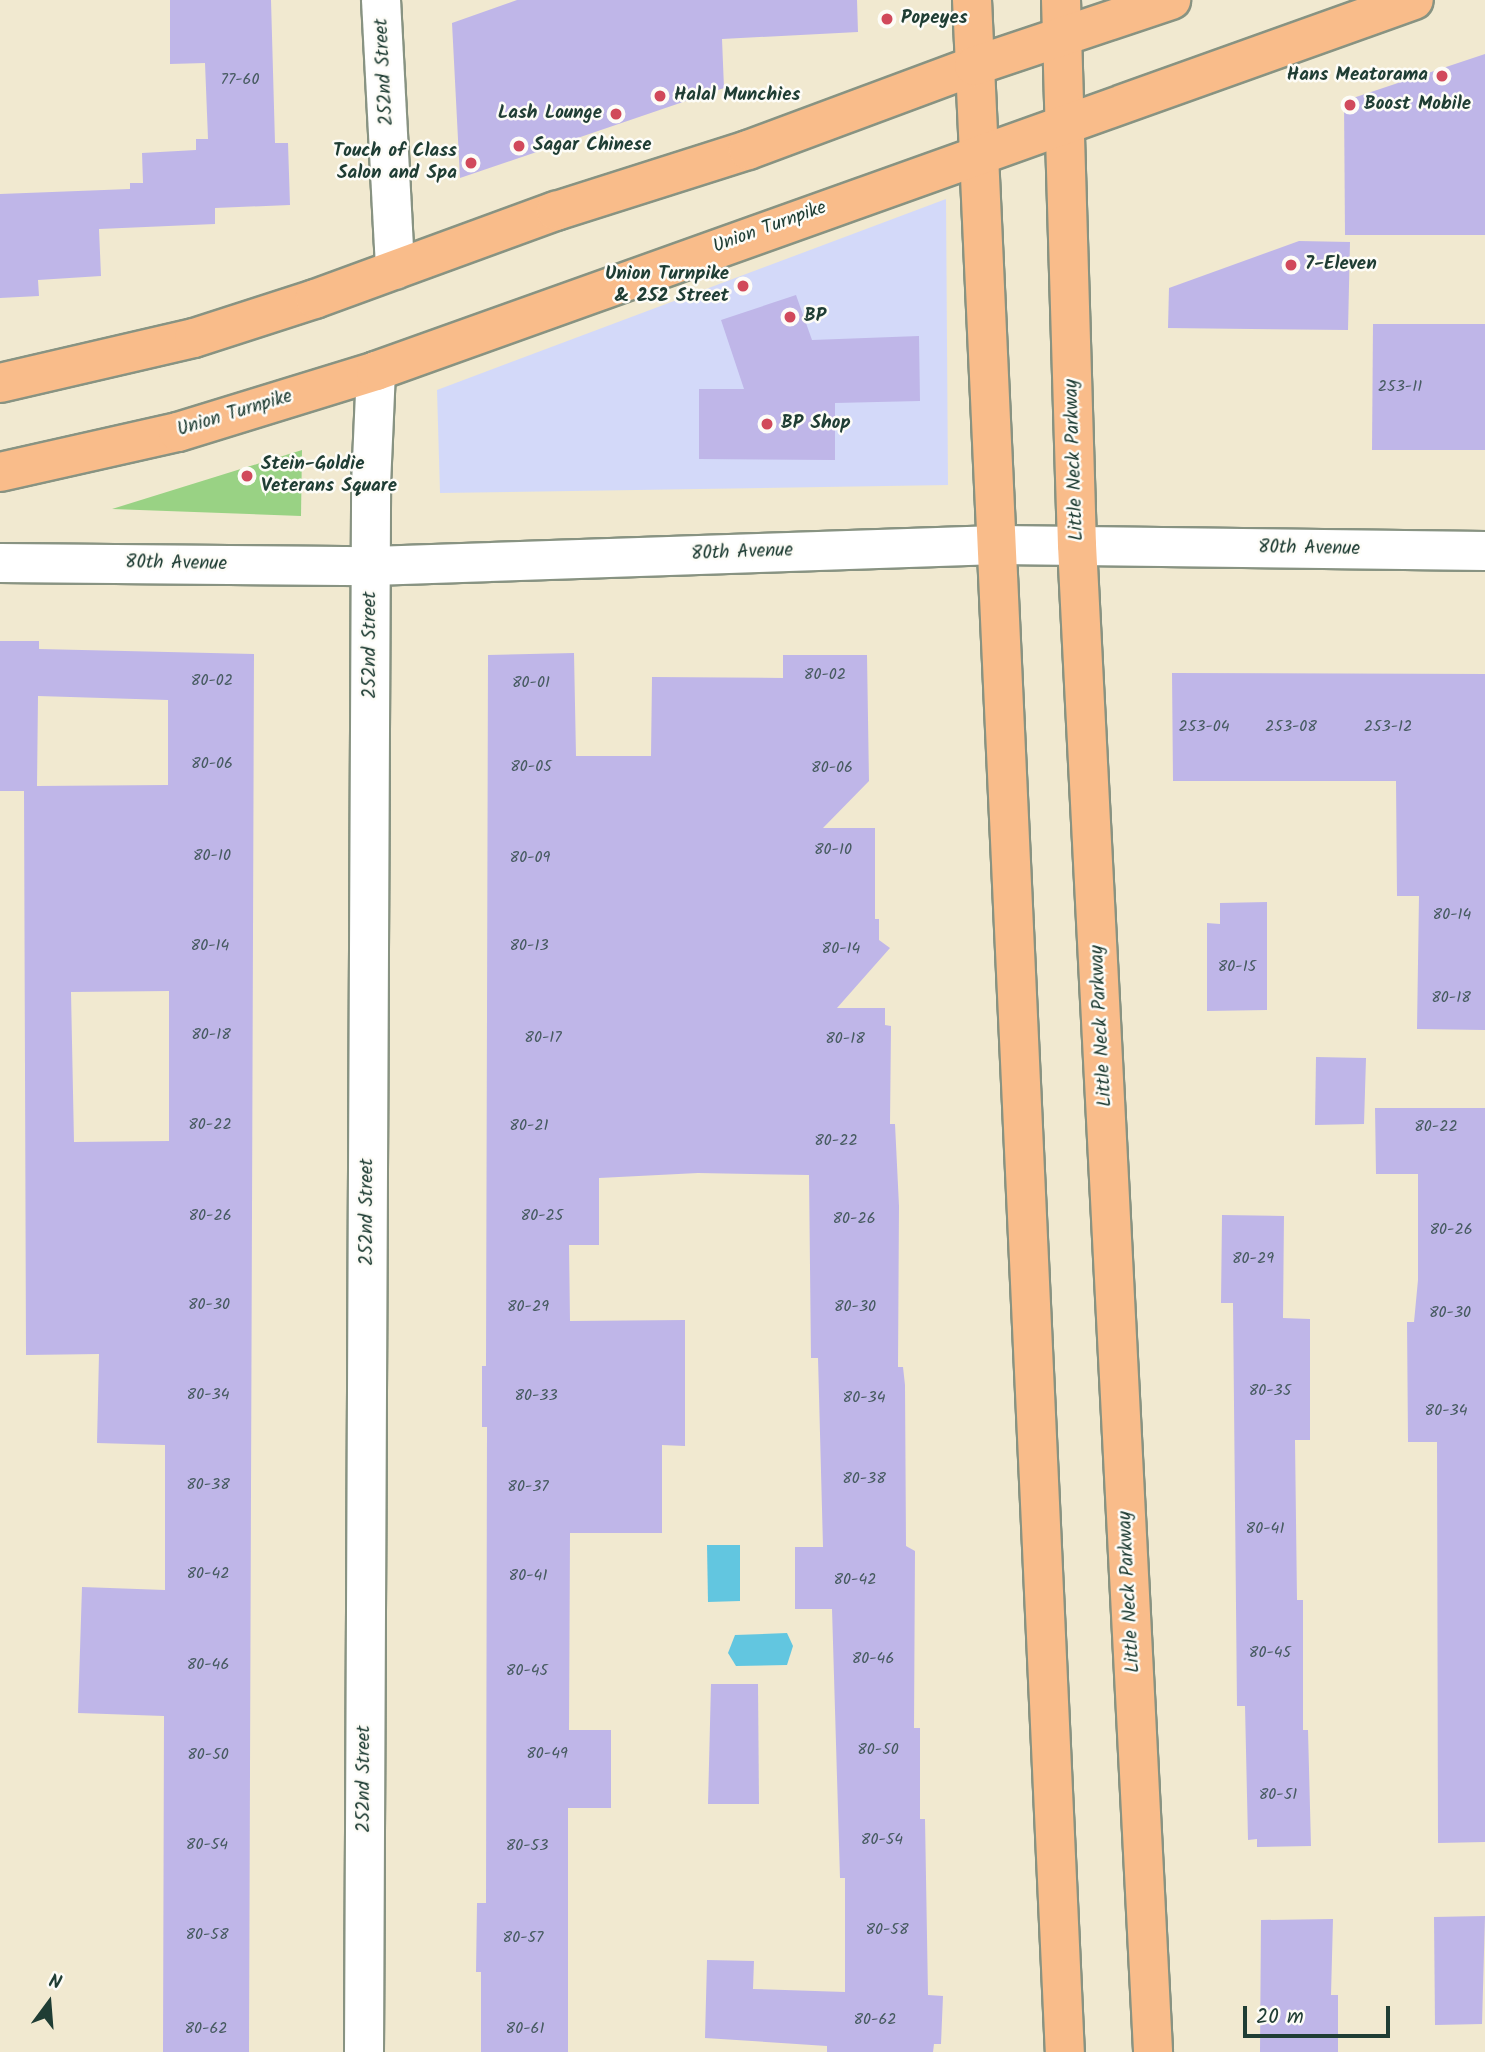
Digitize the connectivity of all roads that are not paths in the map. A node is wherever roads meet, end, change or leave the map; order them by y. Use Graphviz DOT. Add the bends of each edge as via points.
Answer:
graph roads {
  1 [pos="381,0"];
  2 [pos="972,0"];
  3 [pos="1061,0"];
  4 [pos="1171,0"];
  5 [pos="1414,0"];
  6 [pos="1062,38"];
  7 [pos="974,66"];
  8 [pos="1066,124"];
  9 [pos="978,155"];
  10 [pos="394,270"];
  11 [pos="376,372"];
  12 [pos="0,383"];
  13 [pos="0,472"];
  14 [pos="998,545"];
  15 [pos="1077,545"];
  16 [pos="1485,551"];
  17 [pos="0,563"];
  18 [pos="372,566"];
  19 [pos="364,2052"];
  20 [pos="1065,2052"];
  21 [pos="1153,2052"];
  1 -- 10 [label="street, 252nd Street"];
  2 -- 7 [label="main road"];
  3 -- 6 [label="main road, Little Neck Parkway"];
  4 -- 6 [label="main road"];
  5 -- 8 [label="main road, Union Turnpike"];
  6 -- 7 [label="main road"];
  6 -- 8 [label="main road, Little Neck Parkway"];
  7 -- 9 [label="main road"];
  7 -- 10 [label="main road" via="748,150 556,211"];
  8 -- 9 [label="main road, Union Turnpike"];
  8 -- 15 [label="main road, Little Neck Parkway"];
  9 -- 11 [label="main road, Union Turnpike"];
  9 -- 14 [label="main road"];
  10 -- 12 [label="main road" via="194,338"];
  11 -- 13 [label="main road, Union Turnpike" via="178,432"];
  11 -- 18 [label="street, 252nd Street"];
  14 -- 15 [label="street, 80th Avenue"];
  14 -- 18 [label="street, 80th Avenue"];
  14 -- 20 [label="main road"];
  15 -- 16 [label="street, 80th Avenue"];
  15 -- 21 [label="main road, Little Neck Parkway"];
  17 -- 18 [label="street, 80th Avenue"];
  18 -- 19 [label="street, 252nd Street"];
}
